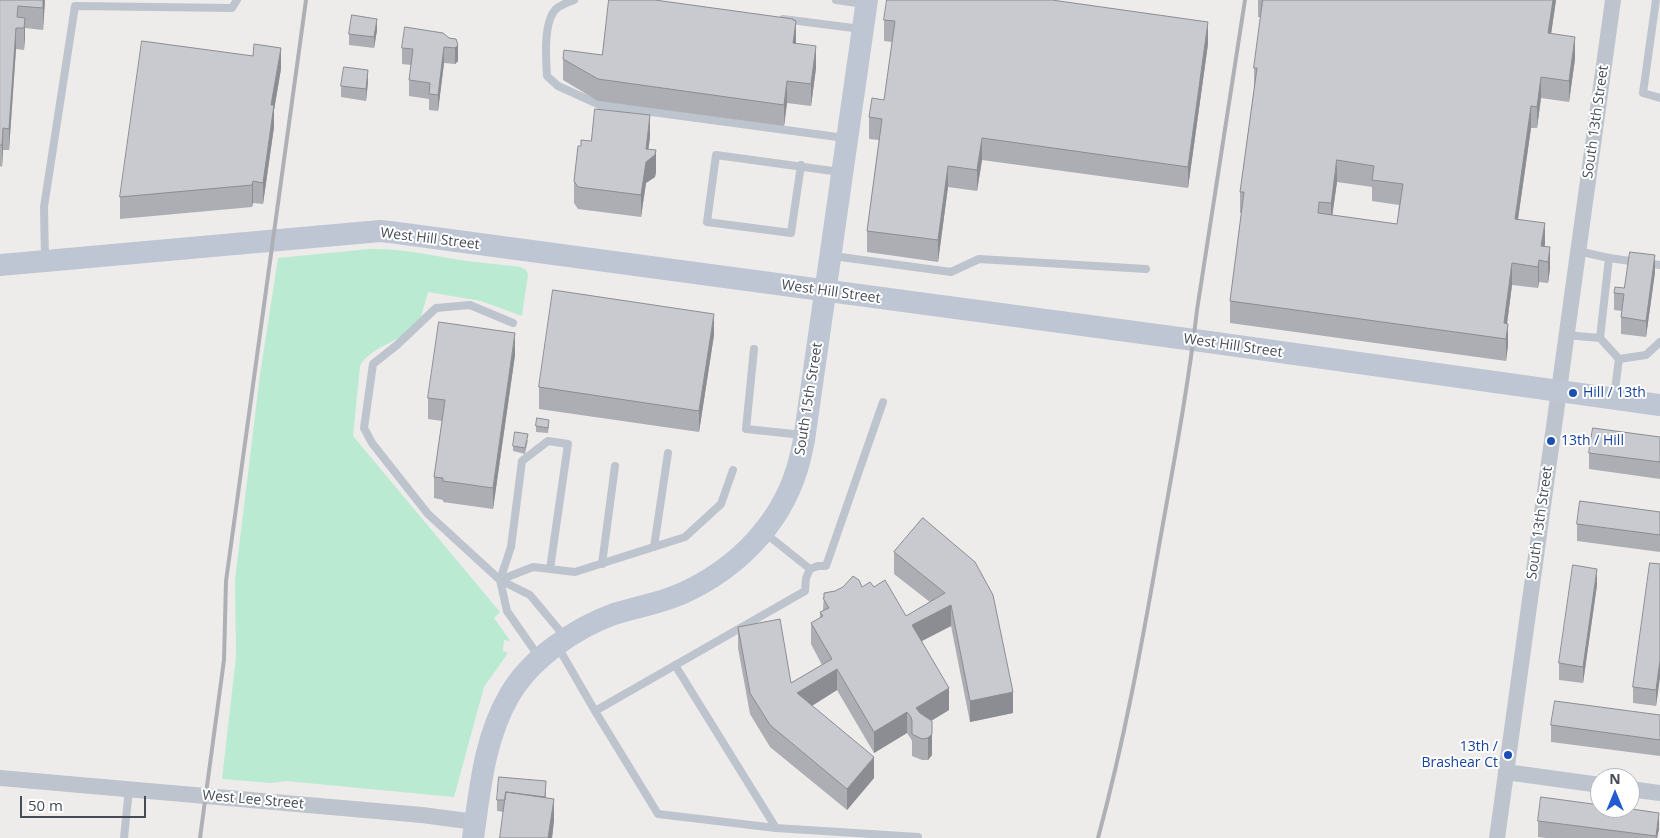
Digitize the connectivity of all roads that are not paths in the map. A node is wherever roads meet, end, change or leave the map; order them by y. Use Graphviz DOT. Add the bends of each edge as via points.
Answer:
graph roads {
  1 [pos="237,0"];
  2 [pos="574,0"];
  3 [pos="836,0"];
  4 [pos="1613,0"];
  5 [pos="1656,0"];
  6 [pos="866,2"];
  7 [pos="775,18"];
  8 [pos="862,29"];
  9 [pos="1660,98"];
  10 [pos="847,138"];
  11 [pos="801,165"];
  12 [pos="842,172"];
  13 [pos="1578,251"];
  14 [pos="831,256"];
  15 [pos="1609,258"];
  16 [pos="45,262"];
  17 [pos="1660,265"];
  18 [pos="0,266"];
  19 [pos="1146,269"];
  20 [pos="826,292"];
  21 [pos="513,323"];
  22 [pos="1566,335"];
  23 [pos="1600,338"];
  24 [pos="1660,342"];
  25 [pos="754,348"];
  26 [pos="1619,360"];
  27 [pos="1559,391"];
  28 [pos="1614,399"];
  29 [pos="883,402"];
  30 [pos="1660,405"];
  31 [pos="805,436"];
  32 [pos="668,453"];
  33 [pos="615,466"];
  34 [pos="733,470"];
  35 [pos="763,532"];
  36 [pos="654,547"];
  37 [pos="602,564"];
  38 [pos="550,569"];
  39 [pos="810,569"];
  40 [pos="500,580"];
  41 [pos="555,648"];
  42 [pos="675,665"];
  43 [pos="595,711"];
  44 [pos="1506,772"];
  45 [pos="0,778"];
  46 [pos="1590,784"];
  47 [pos="128,789"];
  48 [pos="1640,790"];
  49 [pos="1660,793"];
  50 [pos="776,828"];
  51 [pos="474,830"];
  52 [pos="918,837"];
  53 [pos="124,838"];
  54 [pos="1497,838"];
  1 -- 16 [label="lane" via="232,8 75,6 44,207"];
  2 -- 10 [label="lane" via="555,10 549,23 547,76 558,86 600,105"];
  3 -- 6 [label="lane"];
  4 -- 13 [label="street, South 13th Street"];
  5 -- 9 [label="lane" via="1643,93"];
  6 -- 8 [label="street, South 15th Street"];
  7 -- 8 [label="lane"];
  8 -- 10 [label="street, South 15th Street"];
  10 -- 12 [label="street, South 15th Street"];
  11 -- 11 [label="lane" via="716,154 707,222 791,233"];
  11 -- 12 [label="lane"];
  12 -- 14 [label="street, South 15th Street"];
  13 -- 15 [label="lane"];
  13 -- 22 [label="street, South 13th Street"];
  14 -- 19 [label="lane" via="951,272 979,259"];
  14 -- 20 [label="street, South 15th Street"];
  15 -- 17 [label="lane"];
  15 -- 23 [label="lane"];
  16 -- 18 [label="street, West Hill Street"];
  16 -- 20 [label="street, West Hill Street" via="380,232"];
  20 -- 27 [label="street, West Hill Street"];
  20 -- 31 [label="street, South 15th Street"];
  21 -- 40 [label="lane" via="470,305 436,308 373,364 364,428 372,443 428,514"];
  22 -- 23 [label="lane"];
  22 -- 27 [label="street, South 13th Street"];
  23 -- 26 [label="lane"];
  24 -- 26 [label="lane" via="1646,355"];
  25 -- 31 [label="lane" via="746,428"];
  26 -- 28 [label="lane"];
  27 -- 28 [label="street, West Hill Street"];
  27 -- 44 [label="street, South 13th Street"];
  28 -- 30 [label="street, West Hill Street"];
  29 -- 39 [label="lane" via="826,566"];
  31 -- 35 [label="street, South 15th Street" via="797,470 781,506"];
  32 -- 36 [label="lane"];
  33 -- 37 [label="lane"];
  34 -- 36 [label="lane" via="721,504 685,538"];
  35 -- 39 [label="lane"];
  35 -- 41 [label="street, South 15th Street" via="739,557 702,583 665,600 592,623"];
  36 -- 37 [label="lane"];
  37 -- 38 [label="lane" via="575,572"];
  38 -- 40 [label="lane" via="533,567"];
  38 -- 40 [label="lane" via="568,444 548,442 522,460 511,547"];
  39 -- 42 [label="lane" via="805,591"];
  40 -- 41 [label="lane" via="530,595"];
  40 -- 41 [label="lane" via="507,611"];
  41 -- 43 [label="lane"];
  41 -- 51 [label="street, South 15th Street" via="522,678 498,718 487,749"];
  42 -- 43 [label="lane"];
  42 -- 50 [label="lane"];
  43 -- 50 [label="lane" via="658,814"];
  44 -- 46 [label="street"];
  44 -- 54 [label="street, South 13th Street"];
  45 -- 47 [label="street, West Lee Street"];
  47 -- 51 [label="street, West Lee Street" via="422,815"];
  47 -- 53 [label="lane"];
  48 -- 49 [label="street"];
  50 -- 52 [label="lane"];
}
